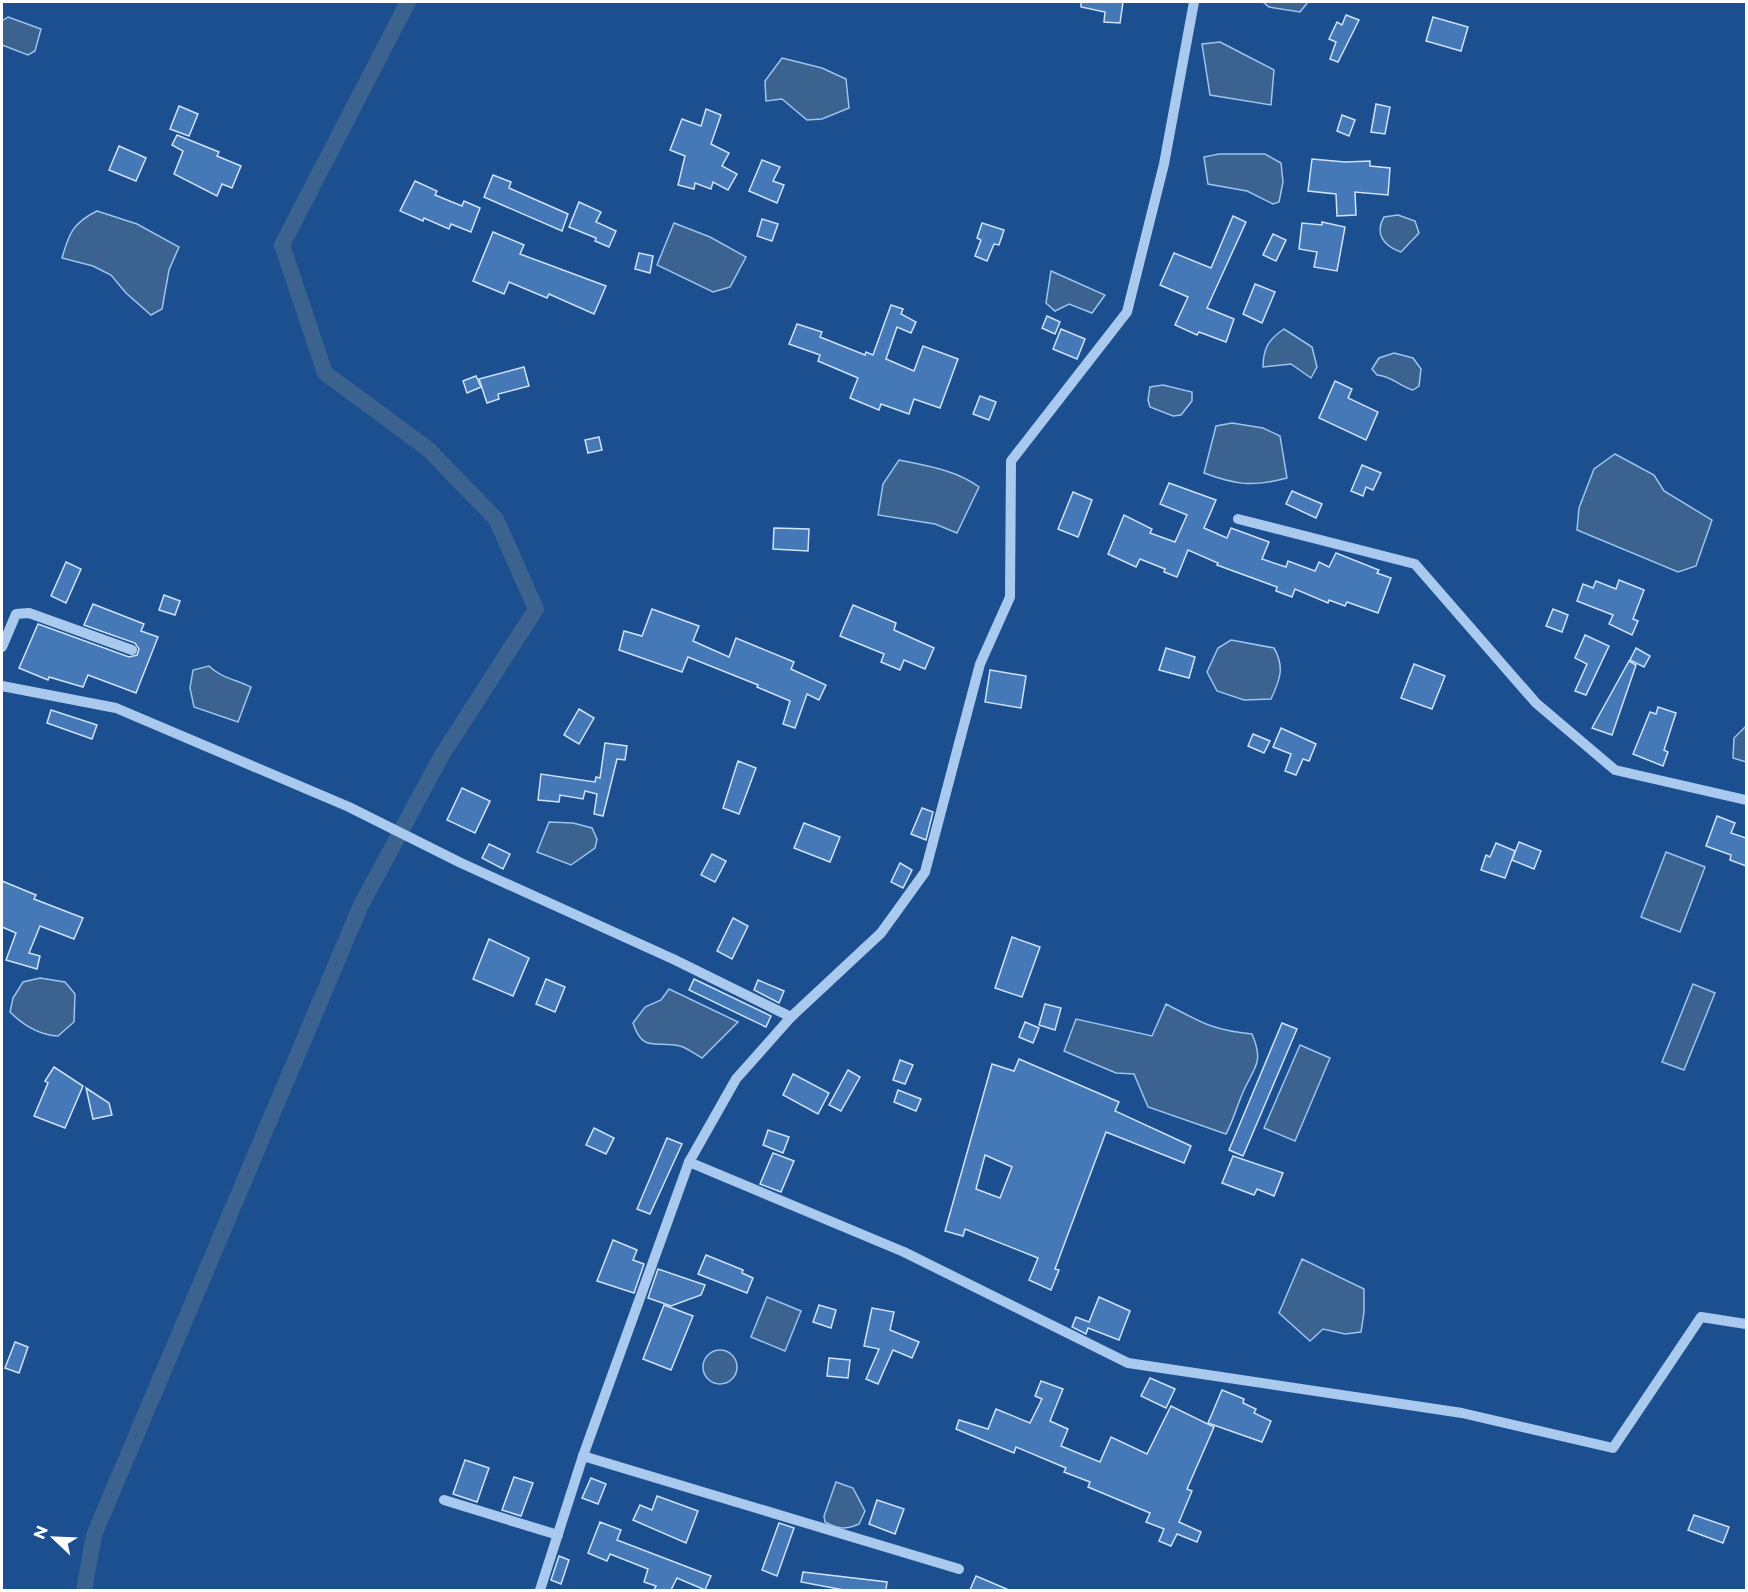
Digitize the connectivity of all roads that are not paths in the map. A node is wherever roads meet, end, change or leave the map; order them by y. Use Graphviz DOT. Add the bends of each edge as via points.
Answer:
graph roads {
  1 [pos="1194,2"];
  2 [pos="1238,519"];
  3 [pos="2,647"];
  4 [pos="132,650"];
  5 [pos="2,686"];
  6 [pos="1746,800"];
  7 [pos="792,1017"];
  8 [pos="689,1162"];
  9 [pos="1746,1324"];
  10 [pos="583,1456"];
  11 [pos="444,1500"];
  12 [pos="558,1536"];
  13 [pos="959,1569"];
  14 [pos="540,1590"];
  1 -- 7 [label="street" via="1164,164 1127,312 1011,461 1010,597 980,664 925,872 881,933"];
  2 -- 6 [label="street" via="1415,564 1536,703 1615,770"];
  3 -- 4 [label="street" via="15,614 29,613"];
  5 -- 7 [label="street" via="116,708 349,807"];
  7 -- 8 [label="street" via="736,1079"];
  8 -- 9 [label="street" via="904,1252 1128,1363 1462,1413 1613,1448 1701,1317"];
  8 -- 10 [label="street"];
  10 -- 12 [label="street"];
  10 -- 13 [label="street"];
  11 -- 12 [label="street"];
  12 -- 14 [label="street"];
}
